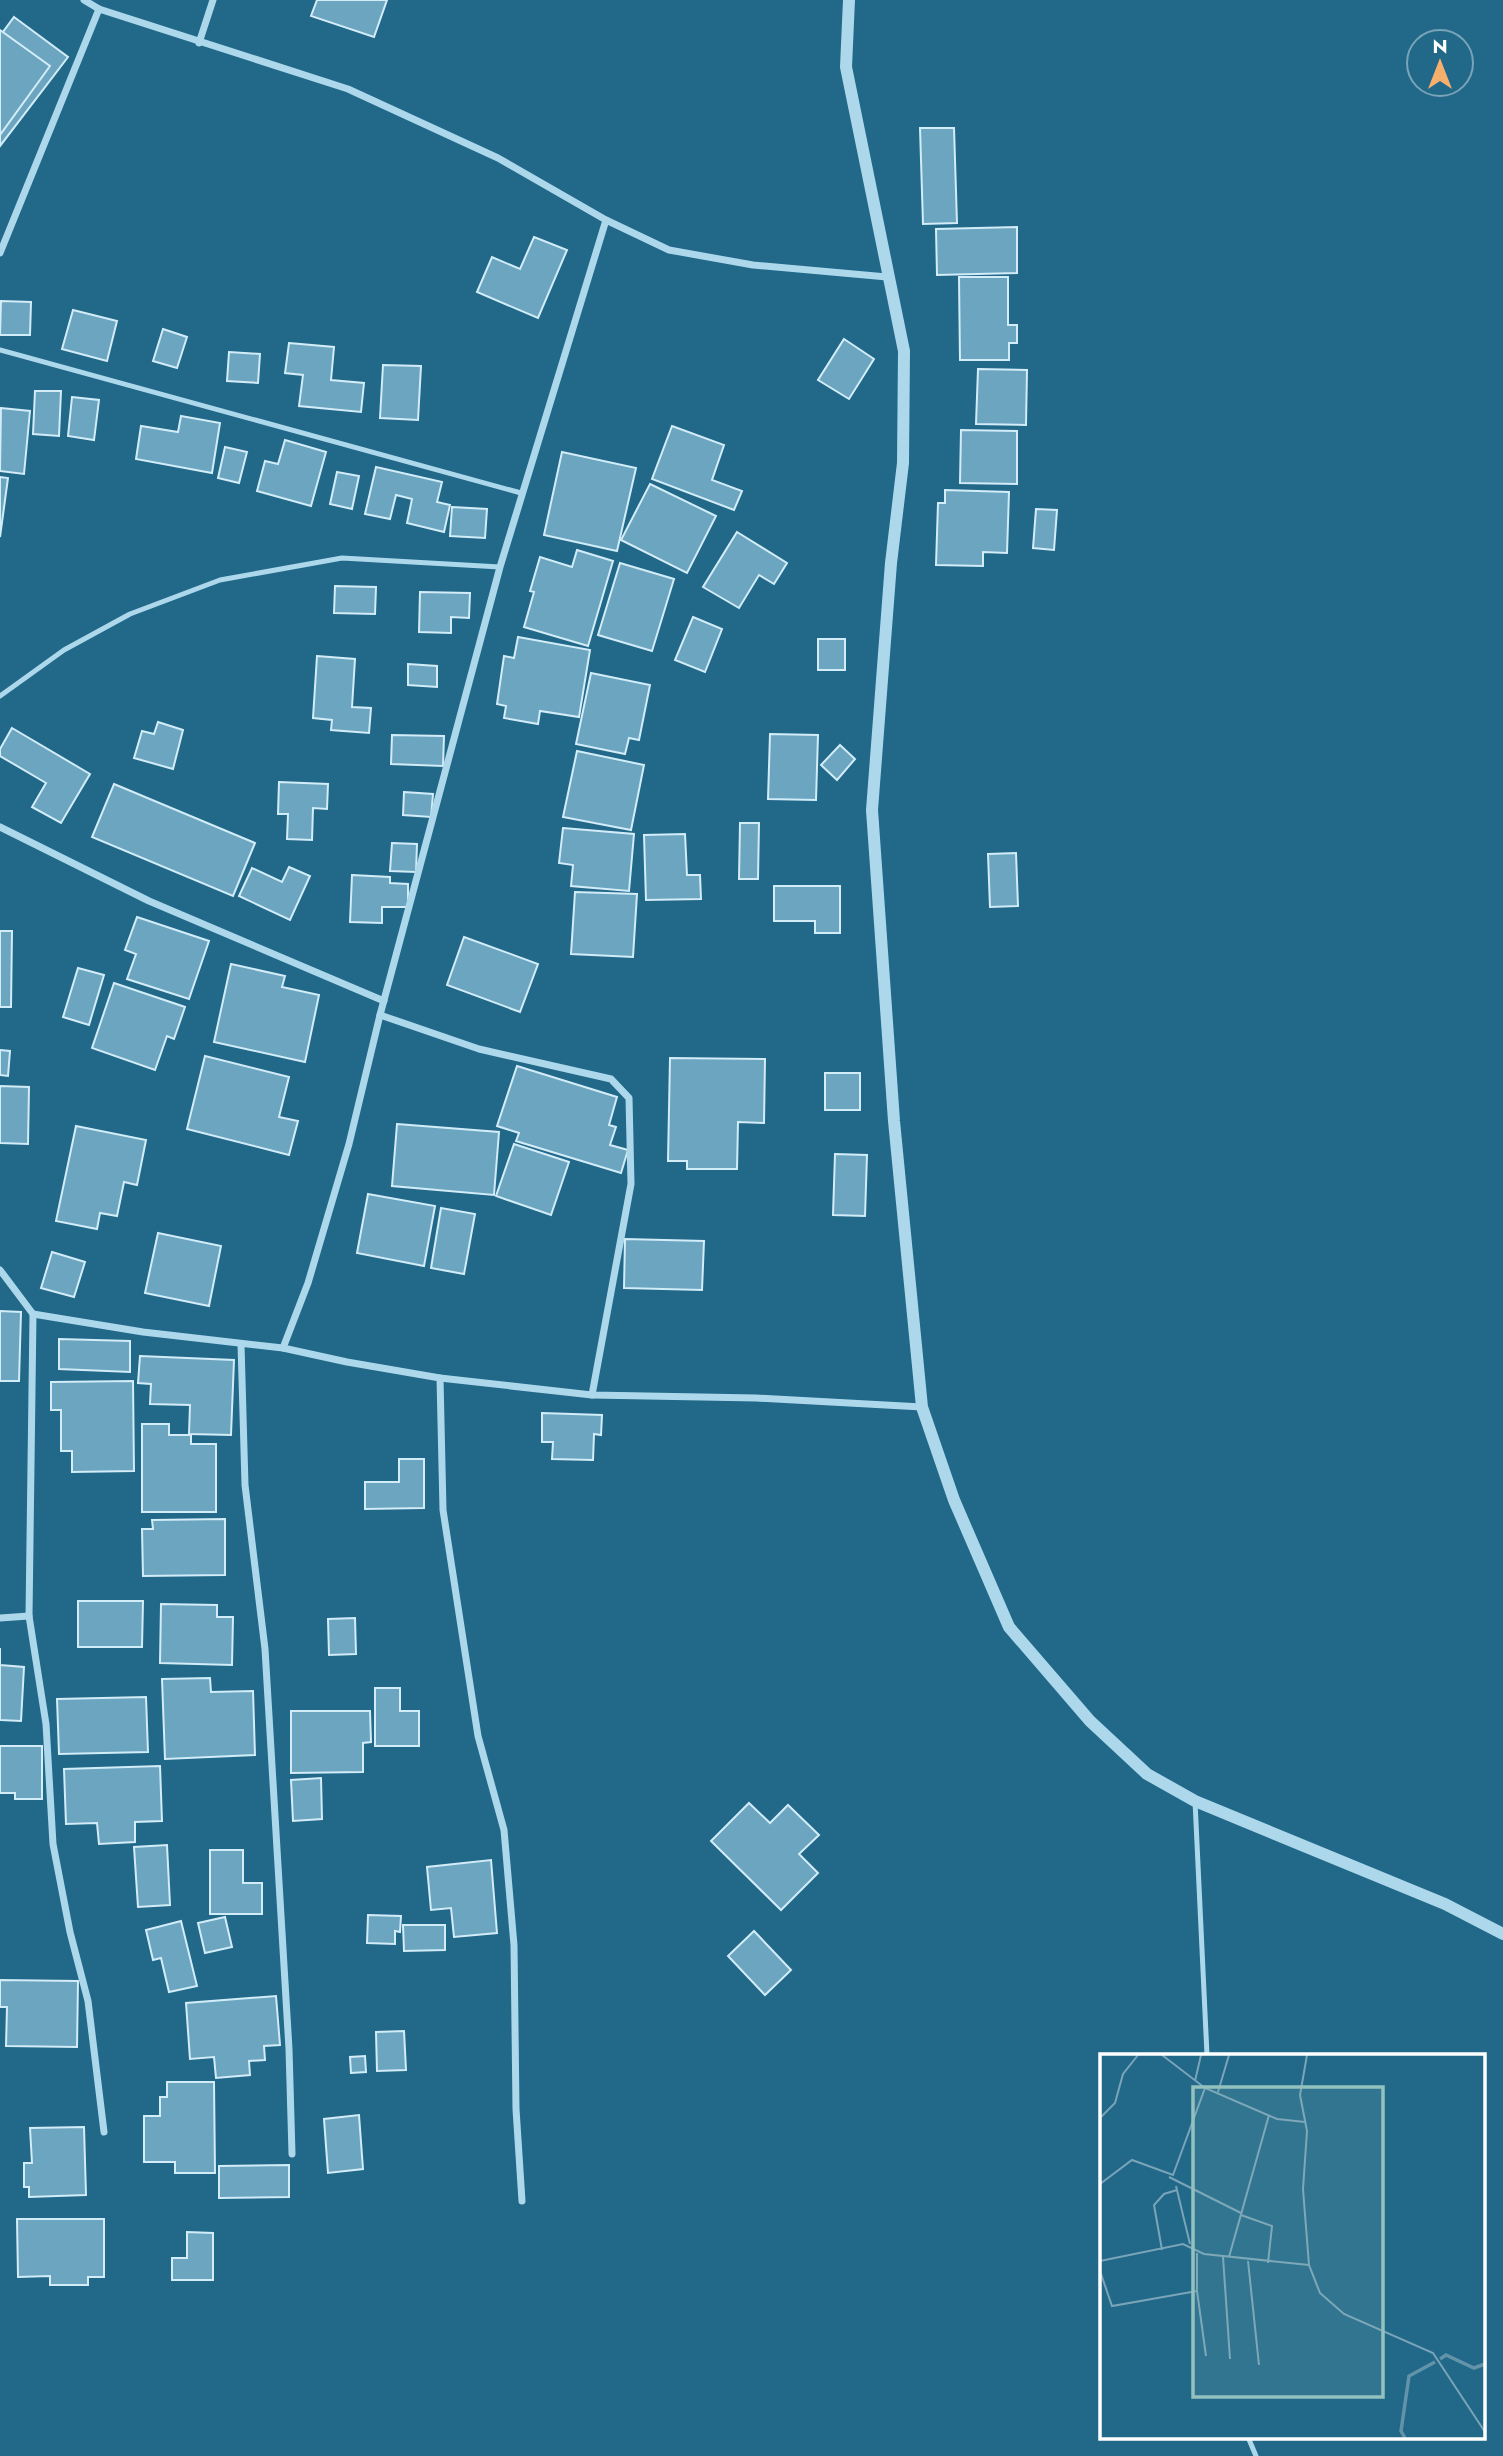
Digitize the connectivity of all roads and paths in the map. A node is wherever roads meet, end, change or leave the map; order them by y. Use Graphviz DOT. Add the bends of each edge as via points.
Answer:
graph roads {
  1 [pos="84,0"];
  2 [pos="213,0"];
  3 [pos="849,0"];
  4 [pos="99,9"];
  5 [pos="199,43"];
  6 [pos="607,220"];
  7 [pos="0,253"];
  8 [pos="887,277"];
  9 [pos="0,350"];
  10 [pos="521,493"];
  11 [pos="500,567"];
  12 [pos="0,696"];
  13 [pos="0,827"];
  14 [pos="384,1001"];
  15 [pos="380,1015"];
  16 [pos="0,1270"];
  17 [pos="33,1314"];
  18 [pos="241,1344"];
  19 [pos="283,1348"];
  20 [pos="440,1378"];
  21 [pos="592,1395"];
  22 [pos="922,1407"];
  23 [pos="29,1616"];
  24 [pos="0,1618"];
  25 [pos="1195,1801"];
  26 [pos="1503,1934"];
  27 [pos="1207,2054"];
  28 [pos="104,2132"];
  29 [pos="292,2154"];
  30 [pos="522,2201"];
  31 [pos="1248,2438"];
  32 [pos="1256,2456"];
  1 -- 4 [label="street"];
  2 -- 5 [label="street"];
  3 -- 8 [label="street" via="846,67"];
  4 -- 5 [label="street"];
  4 -- 7 [label="street"];
  5 -- 6 [label="street" via="348,89 498,158"];
  6 -- 8 [label="street" via="669,250 753,264"];
  6 -- 10 [label="street"];
  8 -- 22 [label="street" via="904,351 903,463 872,810 894,1121"];
  9 -- 10 [label="lane"];
  10 -- 11 [label="street"];
  11 -- 12 [label="lane" via="342,558 220,580 130,614 64,650"];
  11 -- 14 [label="street"];
  13 -- 14 [label="street" via="149,901"];
  14 -- 15 [label="street"];
  15 -- 19 [label="street" via="349,1144 308,1283"];
  15 -- 21 [label="street" via="479,1049 611,1079 629,1098 631,1184"];
  16 -- 17 [label="street"];
  17 -- 18 [label="street"];
  17 -- 23 [label="street"];
  18 -- 19 [label="street"];
  18 -- 29 [label="street" via="245,1485 265,1649"];
  19 -- 20 [label="street"];
  20 -- 21 [label="street"];
  20 -- 30 [label="street" via="443,1510 478,1736 504,1830"];
  21 -- 22 [label="street"];
  22 -- 25 [label="street" via="954,1500 1009,1627 1090,1721 1147,1773"];
  23 -- 24 [label="street"];
  23 -- 28 [label="street" via="46,1724 53,1844 69,1932 88,2001"];
  25 -- 26 [label="street" via="1445,1904"];
  25 -- 27 [label="lane"];
  31 -- 32 [label="lane"];
}
